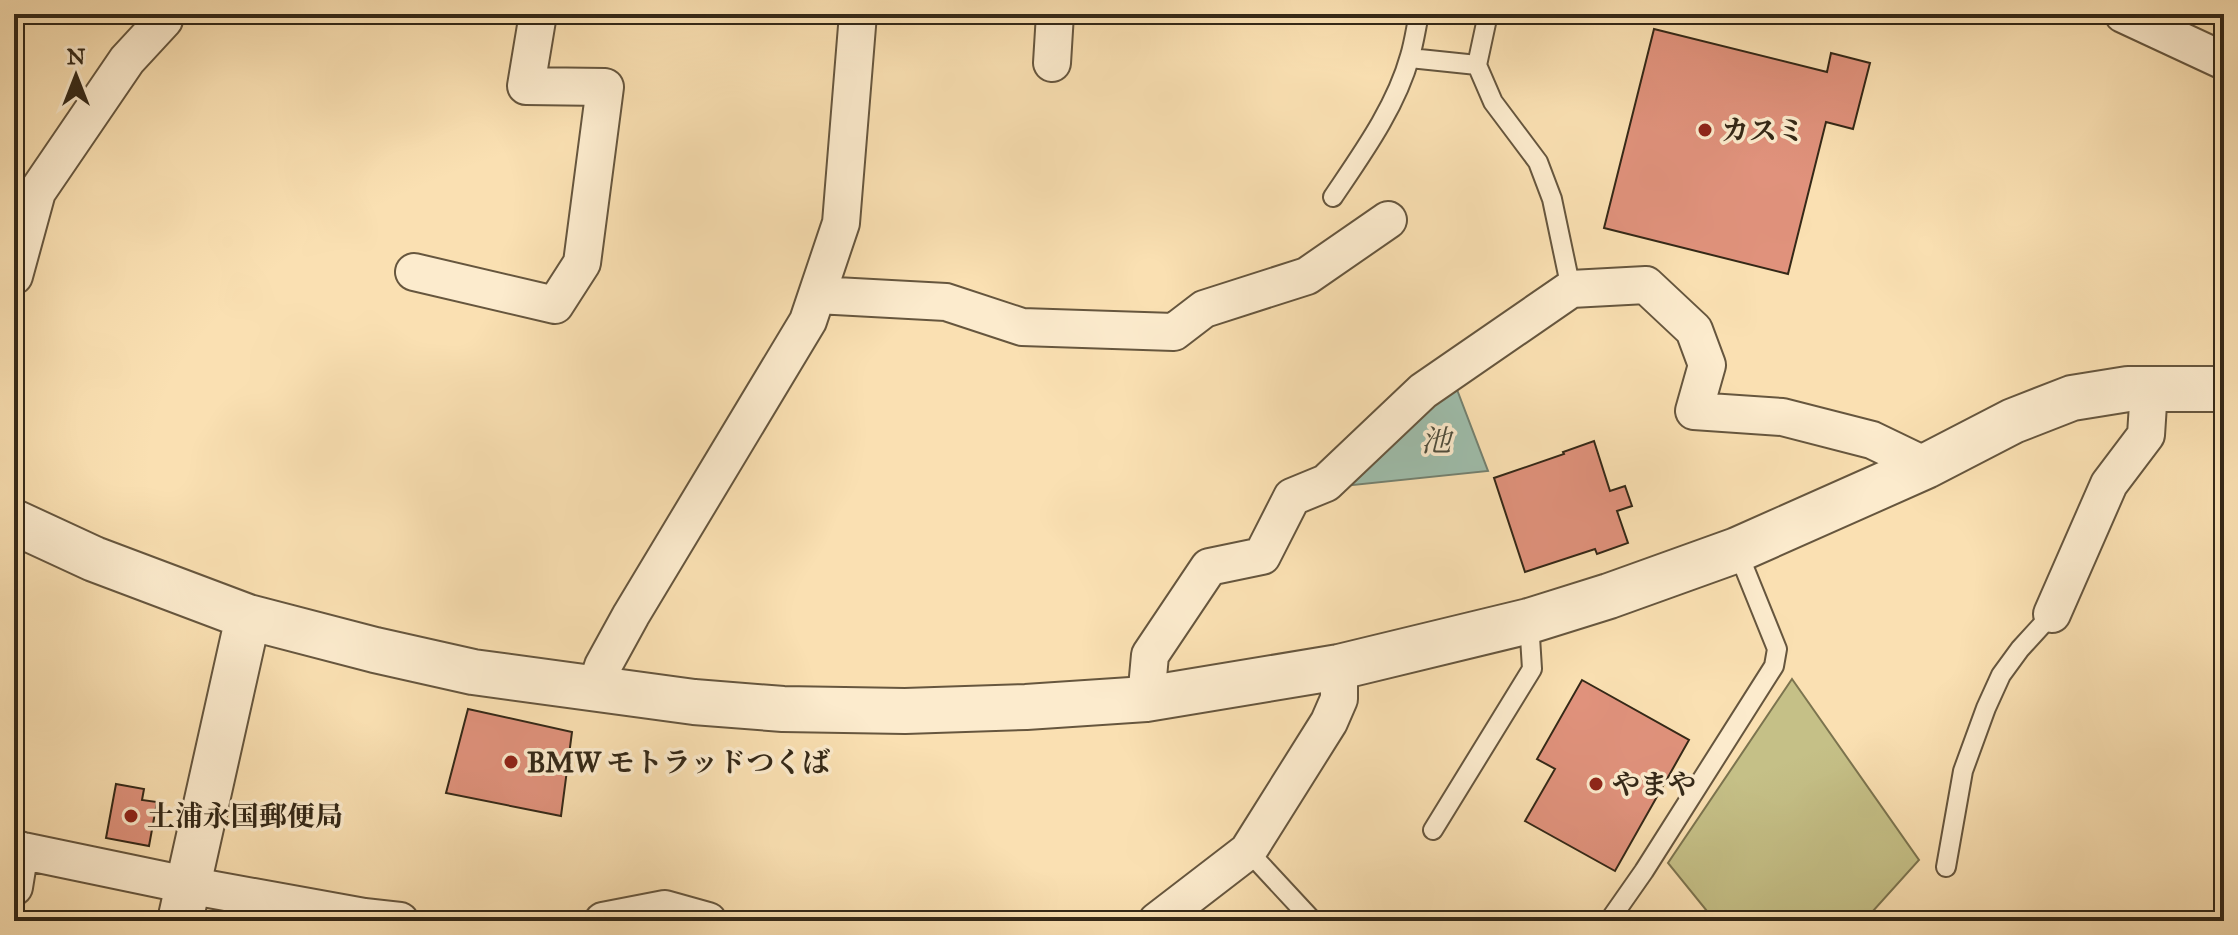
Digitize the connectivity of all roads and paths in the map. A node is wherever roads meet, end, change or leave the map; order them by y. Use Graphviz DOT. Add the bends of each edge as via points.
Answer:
graph roads {
  1 [pos="165,14"];
  2 [pos="538,14"];
  3 [pos="858,14"];
  4 [pos="1055,14"];
  5 [pos="1419,14"];
  6 [pos="1488,14"];
  7 [pos="2123,14"];
  8 [pos="1410,58"];
  9 [pos="2224,61"];
  10 [pos="1052,63"];
  11 [pos="1477,65"];
  12 [pos="1333,197"];
  13 [pos="1388,220"];
  14 [pos="414,272"];
  15 [pos="14,276"];
  16 [pos="1571,289"];
  17 [pos="817,295"];
  18 [pos="2149,389"];
  19 [pos="2224,389"];
  20 [pos="1926,466"];
  21 [pos="14,522"];
  22 [pos="1737,550"];
  23 [pos="2052,614"];
  24 [pos="248,617"];
  25 [pos="1529,621"];
  26 [pos="1339,667"];
  27 [pos="596,687"];
  28 [pos="1146,699"];
  29 [pos="1433,830"];
  30 [pos="17,849"];
  31 [pos="1248,851"];
  32 [pos="1946,867"];
  33 [pos="14,887"];
  34 [pos="183,903"];
  35 [pos="665,915"];
  36 [pos="364,919"];
  37 [pos="400,921"];
  38 [pos="603,921"];
  39 [pos="708,921"];
  40 [pos="1157,921"];
  41 [pos="1313,921"];
  42 [pos="1609,921"];
  1 -- 15 [label="street" via="37,192"];
  2 -- 14 [label="street" via="526,86 605,87 582,263 555,305"];
  3 -- 17 [label="street" via="841,223"];
  4 -- 10 [label="street"];
  5 -- 8 [label="lane"];
  6 -- 11 [label="lane"];
  7 -- 9 [label="street"];
  8 -- 11 [label="lane"];
  8 -- 12 [label="lane" via="1396,94"];
  11 -- 16 [label="lane" via="1493,102 1538,162 1552,199"];
  13 -- 17 [label="street" via="1307,276 1204,309 1174,332 1022,327 946,302"];
  16 -- 20 [label="street" via="1646,285 1694,330 1707,365 1694,411 1782,417 1872,440"];
  16 -- 28 [label="street" via="1423,391 1326,483 1292,497 1262,556 1209,567 1150,655"];
  17 -- 27 [label="street" via="808,321 631,615"];
  18 -- 19 [label="street"];
  18 -- 20 [label="street" via="2072,398 2013,421"];
  18 -- 23 [label="street" via="2146,435 2109,484"];
  20 -- 22 [label="street"];
  21 -- 24 [label="street" via="94,559"];
  22 -- 25 [label="street"];
  22 -- 42 [label="lane" via="1777,649 1774,666"];
  23 -- 32 [label="lane" via="2001,675 1986,708 1963,771"];
  24 -- 27 [label="street" via="473,672"];
  24 -- 34 [label="street"];
  25 -- 26 [label="street"];
  25 -- 29 [label="lane" via="1532,669"];
  26 -- 28 [label="street"];
  26 -- 31 [label="street" via="1339,699 1329,722"];
  27 -- 28 [label="street" via="783,709 905,711"];
  30 -- 33 [label="street"];
  30 -- 34 [label="street"];
  31 -- 40 [label="street"];
  31 -- 41 [label="lane"];
  34 -- 36 [label="street"];
  35 -- 38 [label="street"];
  35 -- 39 [label="street"];
  36 -- 37 [label="street"];
}
